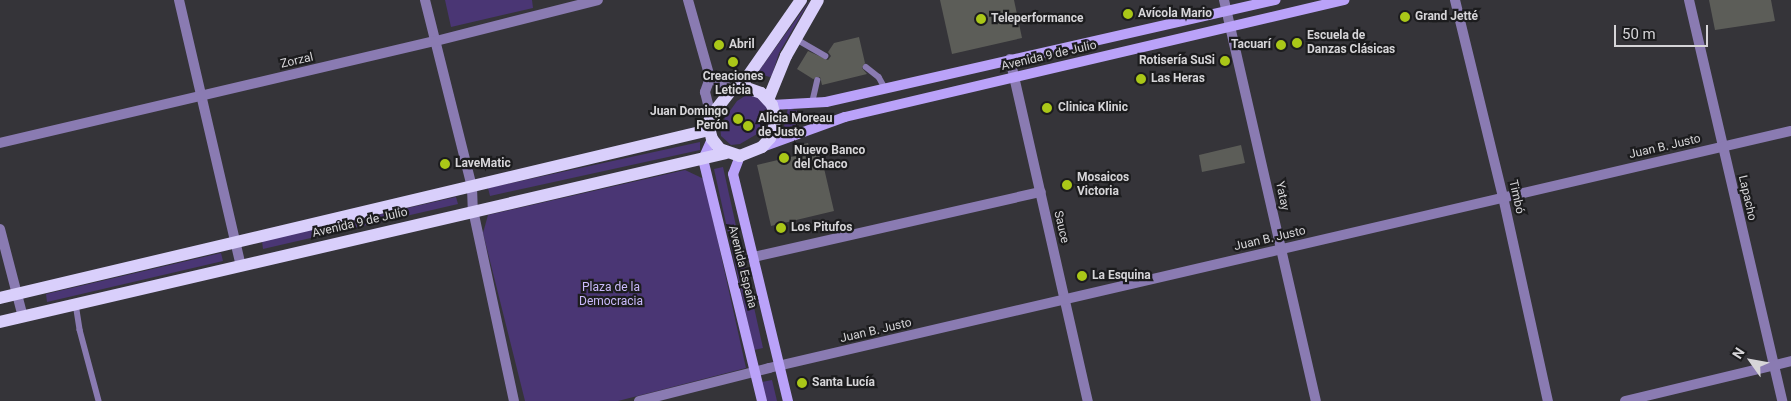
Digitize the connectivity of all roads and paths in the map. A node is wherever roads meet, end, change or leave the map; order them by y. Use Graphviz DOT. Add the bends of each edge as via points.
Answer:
graph roads {
  1 [pos="179,0"];
  2 [pos="425,0"];
  3 [pos="598,0"];
  4 [pos="688,0"];
  5 [pos="801,0"];
  6 [pos="818,0"];
  7 [pos="1224,0"];
  8 [pos="1276,0"];
  9 [pos="1344,0"];
  10 [pos="1455,0"];
  11 [pos="1689,0"];
  12 [pos="1226,11"];
  13 [pos="1230,26"];
  14 [pos="796,38"];
  15 [pos="436,41"];
  16 [pos="826,56"];
  17 [pos="1010,59"];
  18 [pos="866,66"];
  19 [pos="710,78"];
  20 [pos="1014,78"];
  21 [pos="817,81"];
  22 [pos="737,87"];
  23 [pos="885,88"];
  24 [pos="203,96"];
  25 [pos="770,103"];
  26 [pos="812,104"];
  27 [pos="711,116"];
  28 [pos="1791,131"];
  29 [pos="710,135"];
  30 [pos="0,143"];
  31 [pos="762,147"];
  32 [pos="1723,147"];
  33 [pos="726,153"];
  34 [pos="740,156"];
  35 [pos="703,158"];
  36 [pos="472,187"];
  37 [pos="1041,192"];
  38 [pos="1503,197"];
  39 [pos="473,210"];
  40 [pos="0,229"];
  41 [pos="235,241"];
  42 [pos="1281,249"];
  43 [pos="754,257"];
  44 [pos="241,266"];
  45 [pos="18,294"];
  46 [pos="0,298"];
  47 [pos="1065,301"];
  48 [pos="76,304"];
  49 [pos="23,317"];
  50 [pos="0,322"];
  51 [pos="1791,361"];
  52 [pos="1773,365"];
  53 [pos="780,366"];
  54 [pos="755,372"];
  55 [pos="99,401"];
  56 [pos="514,401"];
  57 [pos="639,401"];
  58 [pos="762,401"];
  59 [pos="788,401"];
  60 [pos="1088,401"];
  61 [pos="1316,401"];
  62 [pos="1548,401"];
  63 [pos="1625,401"];
  64 [pos="1782,401"];
  1 -- 24 [label="street"];
  2 -- 15 [label="street"];
  3 -- 15 [label="street, Zorzal"];
  4 -- 19 [label="street"];
  5 -- 22 [label="main road"];
  6 -- 14 [label="main road"];
  7 -- 12 [label="street, Yatay"];
  8 -- 12 [label="main road, Avenida 9 de Julio"];
  9 -- 13 [label="main road, Avenida 9 de Julio"];
  10 -- 38 [label="street, Timbó"];
  11 -- 32 [label="street, Lapacho"];
  12 -- 13 [label="street, Yatay"];
  12 -- 17 [label="main road, Avenida 9 de Julio"];
  13 -- 20 [label="main road, Avenida 9 de Julio"];
  13 -- 42 [label="street, Yatay"];
  14 -- 16 [label="lane"];
  14 -- 25 [label="main road" via="786,56"];
  15 -- 24 [label="street, Zorzal"];
  15 -- 36 [label="street"];
  17 -- 20 [label="street, Sauce"];
  17 -- 23 [label="main road, Avenida 9 de Julio"];
  18 -- 23 [label="lane" via="879,77"];
  19 -- 22 [label="street"];
  19 -- 27 [label="street" via="705,92"];
  20 -- 31 [label="main road, Avenida 9 de Julio" via="846,117"];
  20 -- 37 [label="street, Sauce"];
  21 -- 26 [label="lane"];
  22 -- 25 [label="main road" via="755,89"];
  22 -- 27 [label="main road"];
  23 -- 26 [label="main road, Avenida 9 de Julio"];
  24 -- 30 [label="street, Zorzal"];
  24 -- 41 [label="street"];
  25 -- 26 [label="main road, Avenida 9 de Julio"];
  25 -- 31 [label="main road" via="775,116 774,128"];
  27 -- 29 [label="main road"];
  28 -- 32 [label="street, Juan B. Justo"];
  29 -- 33 [label="main road"];
  29 -- 35 [label="main road"];
  29 -- 36 [label="main road, Avenida 9 de Julio"];
  31 -- 34 [label="main road"];
  32 -- 38 [label="street, Juan B. Justo"];
  32 -- 52 [label="street, Lapacho"];
  33 -- 34 [label="main road"];
  33 -- 35 [label="main road, Avenida 9 de Julio"];
  34 -- 43 [label="main road, Avenida España" via="733,174"];
  35 -- 39 [label="main road, Avenida 9 de Julio"];
  35 -- 54 [label="main road, Avenida España"];
  36 -- 39 [label="street"];
  36 -- 41 [label="main road, Avenida 9 de Julio"];
  37 -- 43 [label="street"];
  37 -- 47 [label="street, Sauce"];
  38 -- 42 [label="street, Juan B. Justo"];
  38 -- 62 [label="street, Timbó"];
  39 -- 44 [label="main road, Avenida 9 de Julio"];
  39 -- 56 [label="street"];
  40 -- 45 [label="street"];
  41 -- 44 [label="street"];
  41 -- 45 [label="main road, Avenida 9 de Julio"];
  42 -- 47 [label="street, Juan B. Justo"];
  42 -- 61 [label="street, Yatay"];
  43 -- 53 [label="main road, Avenida España"];
  44 -- 48 [label="main road, Avenida 9 de Julio"];
  45 -- 46 [label="main road, Avenida 9 de Julio"];
  45 -- 49 [label="street"];
  47 -- 53 [label="street, Juan B. Justo"];
  47 -- 60 [label="street, Sauce"];
  48 -- 49 [label="main road, Avenida 9 de Julio"];
  48 -- 55 [label="lane"];
  49 -- 50 [label="main road, Avenida 9 de Julio"];
  51 -- 52 [label="street"];
  52 -- 63 [label="street"];
  52 -- 64 [label="street, Lapacho"];
  53 -- 54 [label="street, Juan B. Justo"];
  53 -- 59 [label="main road, Avenida España"];
  54 -- 57 [label="street, Juan B. Justo"];
  54 -- 58 [label="main road, Avenida España"];
}
